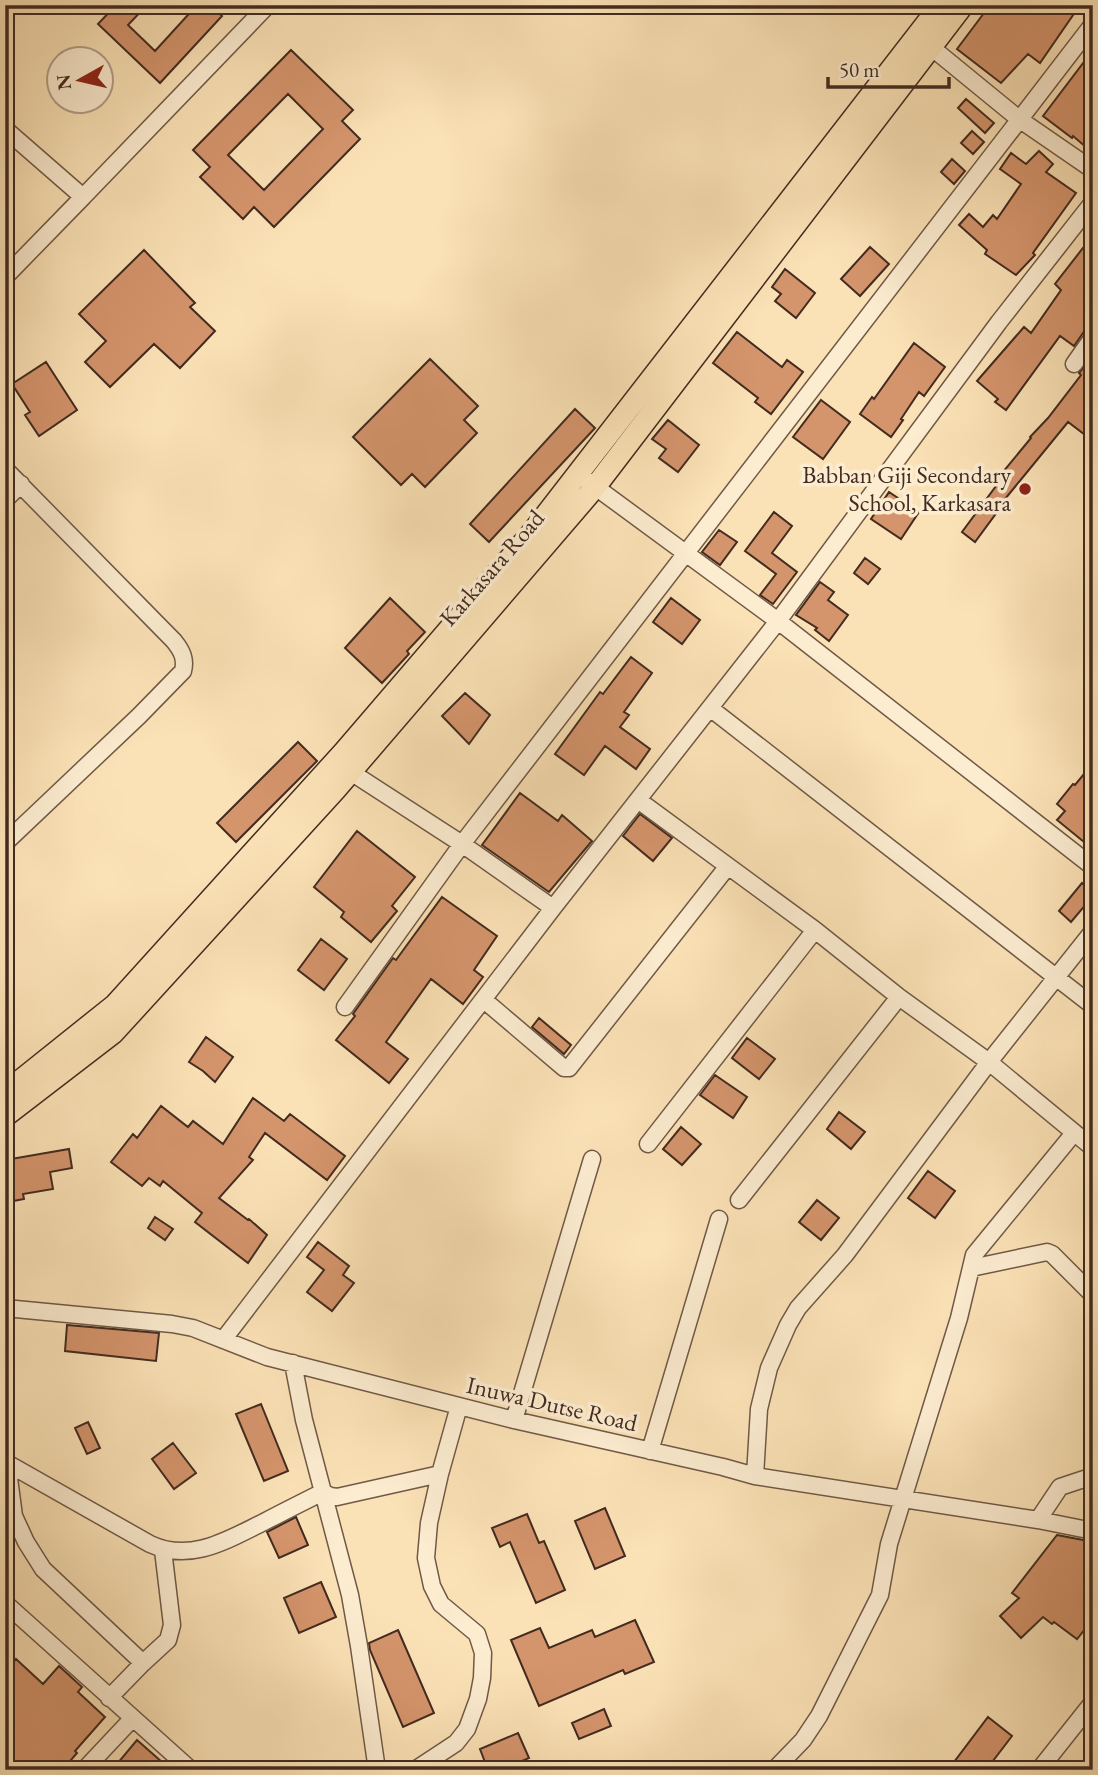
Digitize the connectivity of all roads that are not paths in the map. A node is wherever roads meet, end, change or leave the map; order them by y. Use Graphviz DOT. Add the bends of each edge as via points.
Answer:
graph roads {
  1 [pos="268,5"];
  2 [pos="941,5"];
  3 [pos="963,5"];
  4 [pos="1093,24"];
  5 [pos="931,47"];
  6 [pos="1019,119"];
  7 [pos="5,129"];
  8 [pos="1093,170"];
  9 [pos="83,197"];
  10 [pos="1093,202"];
  11 [pos="5,277"];
  12 [pos="1093,337"];
  13 [pos="1074,364"];
  14 [pos="5,469"];
  15 [pos="587,481"];
  16 [pos="20,484"];
  17 [pos="5,500"];
  18 [pos="686,553"];
  19 [pos="778,621"];
  20 [pos="710,708"];
  21 [pos="343,767"];
  22 [pos="638,800"];
  23 [pos="5,842"];
  24 [pos="462,844"];
  25 [pos="727,866"];
  26 [pos="1093,867"];
  27 [pos="553,908"];
  28 [pos="815,930"];
  29 [pos="1093,931"];
  30 [pos="1057,978"];
  31 [pos="899,997"];
  32 [pos="484,1000"];
  33 [pos="1093,1006"];
  34 [pos="345,1007"];
  35 [pos="989,1062"];
  36 [pos="5,1093"];
  37 [pos="5,1116"];
  38 [pos="1074,1133"];
  39 [pos="648,1144"];
  40 [pos="1093,1148"];
  41 [pos="592,1159"];
  42 [pos="739,1200"];
  43 [pos="719,1219"];
  44 [pos="971,1268"];
  45 [pos="1093,1295"];
  46 [pos="5,1308"];
  47 [pos="223,1340"];
  48 [pos="293,1363"];
  49 [pos="458,1406"];
  50 [pos="514,1420"];
  51 [pos="650,1451"];
  52 [pos="6,1463"];
  53 [pos="440,1474"];
  54 [pos="755,1476"];
  55 [pos="1093,1476"];
  56 [pos="323,1492"];
  57 [pos="903,1499"];
  58 [pos="1038,1520"];
  59 [pos="1093,1531"];
  60 [pos="163,1550"];
  61 [pos="5,1603"];
  62 [pos="143,1663"];
  63 [pos="109,1698"];
  64 [pos="1089,1713"];
  65 [pos="132,1719"];
  66 [pos="84,1770"];
  67 [pos="191,1770"];
  68 [pos="377,1770"];
  69 [pos="415,1770"];
  70 [pos="774,1770"];
  71 [pos="1039,1770"];
  1 -- 9 [label="street"];
  2 -- 15 [label="main road, Karkasara Road"];
  3 -- 5 [label="main road, Karkasara Road"];
  4 -- 6 [label="street"];
  5 -- 6 [label="street"];
  5 -- 15 [label="main road, Karkasara Road"];
  6 -- 8 [label="street"];
  6 -- 18 [label="street"];
  7 -- 9 [label="street"];
  9 -- 11 [label="street"];
  10 -- 19 [label="street"];
  12 -- 13 [label="street"];
  14 -- 16 [label="street"];
  15 -- 18 [label="street"];
  15 -- 21 [label="main road, Karkasara Road" via="532,533"];
  16 -- 17 [label="street"];
  16 -- 23 [label="street" via="174,641 185,663 183,671 139,716"];
  18 -- 19 [label="street"];
  18 -- 24 [label="street"];
  19 -- 20 [label="street"];
  19 -- 26 [label="street"];
  20 -- 22 [label="street"];
  20 -- 30 [label="street"];
  21 -- 24 [label="street"];
  21 -- 36 [label="main road, Karkasara Road" via="115,1005"];
  21 -- 37 [label="main road, Karkasara Road" via="120,1026"];
  22 -- 25 [label="street"];
  22 -- 27 [label="street"];
  24 -- 27 [label="street"];
  24 -- 34 [label="street"];
  25 -- 28 [label="street"];
  25 -- 32 [label="street" via="569,1068"];
  27 -- 32 [label="street"];
  28 -- 31 [label="street"];
  28 -- 39 [label="street"];
  29 -- 30 [label="street"];
  30 -- 33 [label="street"];
  30 -- 35 [label="street"];
  31 -- 35 [label="street"];
  31 -- 42 [label="street"];
  32 -- 47 [label="street"];
  35 -- 38 [label="street"];
  35 -- 54 [label="street" via="788,1325 758,1409"];
  38 -- 40 [label="street"];
  38 -- 44 [label="street" via="974,1255"];
  41 -- 50 [label="street"];
  43 -- 51 [label="street"];
  44 -- 45 [label="street" via="1047,1252"];
  44 -- 57 [label="street"];
  46 -- 47 [label="street, Inuwa Dutse Road" via="172,1324"];
  47 -- 48 [label="street, Inuwa Dutse Road"];
  48 -- 49 [label="street, Inuwa Dutse Road"];
  48 -- 56 [label="street"];
  49 -- 50 [label="street, Inuwa Dutse Road"];
  49 -- 53 [label="street"];
  50 -- 51 [label="street, Inuwa Dutse Road"];
  51 -- 54 [label="street, Inuwa Dutse Road"];
  52 -- 60 [label="street"];
  52 -- 62 [label="street" via="14,1516 43,1569"];
  53 -- 56 [label="street" via="337,1497"];
  53 -- 69 [label="street" via="426,1558 441,1604 477,1634 483,1653 482,1678 467,1729 456,1743"];
  54 -- 57 [label="street, Inuwa Dutse Road"];
  55 -- 58 [label="street" via="1060,1487"];
  56 -- 60 [label="street" via="220,1544 190,1551"];
  56 -- 68 [label="street" via="350,1595"];
  57 -- 58 [label="street, Inuwa Dutse Road"];
  57 -- 70 [label="street" via="880,1595 865,1628 819,1716"];
  58 -- 59 [label="street, Inuwa Dutse Road"];
  60 -- 62 [label="street" via="171,1634"];
  61 -- 63 [label="street"];
  62 -- 63 [label="street"];
  63 -- 65 [label="street"];
  64 -- 71 [label="street"];
  65 -- 66 [label="street"];
  65 -- 67 [label="street"];
}
